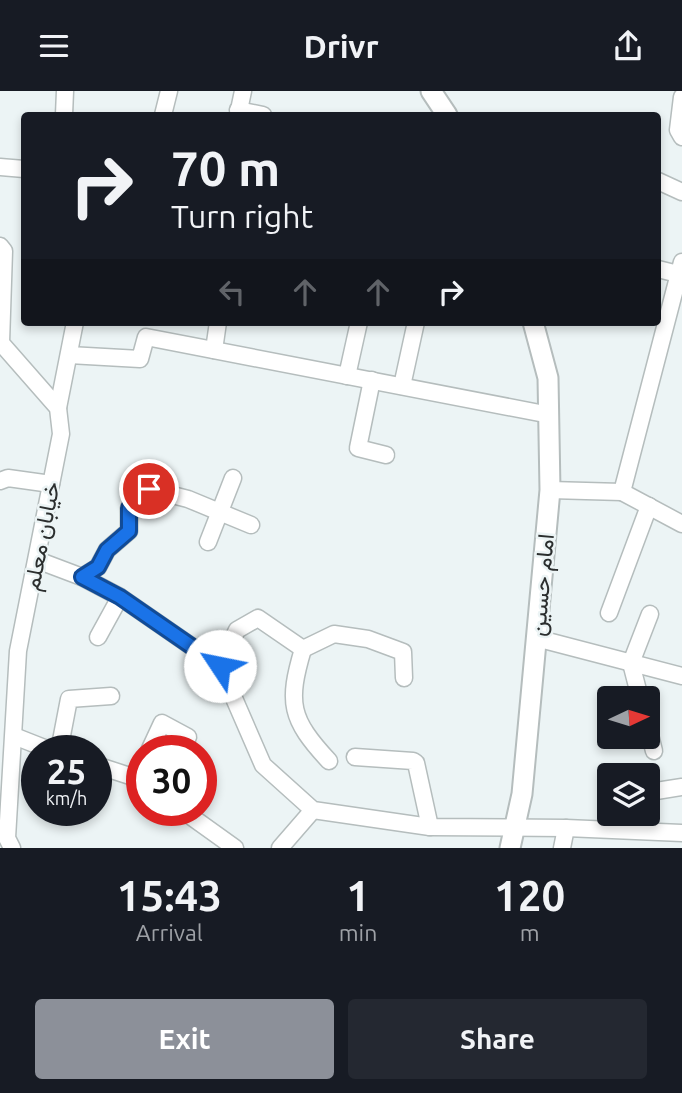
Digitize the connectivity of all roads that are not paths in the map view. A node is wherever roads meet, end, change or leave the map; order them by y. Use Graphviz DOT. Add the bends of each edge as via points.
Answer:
graph roads {
  1 [pos="65,91"];
  2 [pos="169,91"];
  3 [pos="243,91"];
  4 [pos="431,91"];
  5 [pos="682,97"];
  6 [pos="64,112"];
  7 [pos="164,112"];
  8 [pos="238,112"];
  9 [pos="445,112"];
  10 [pos="682,137"];
  11 [pos="0,167"];
  12 [pos="21,169"];
  13 [pos="661,182"];
  14 [pos="682,192"];
  15 [pos="0,246"];
  16 [pos="680,268"];
  17 [pos="661,269"];
  18 [pos="74,326"];
  19 [pos="217,326"];
  20 [pos="358,326"];
  21 [pos="415,326"];
  22 [pos="534,326"];
  23 [pos="214,350"];
  24 [pos="69,355"];
  25 [pos="347,376"];
  26 [pos="372,380"];
  27 [pos="402,386"];
  28 [pos="58,408"];
  29 [pos="550,415"];
  30 [pos="386,455"];
  31 [pos="233,478"];
  32 [pos="0,481"];
  33 [pos="51,484"];
  34 [pos="550,490"];
  35 [pos="622,492"];
  36 [pos="649,506"];
  37 [pos="219,513"];
  38 [pos="682,524"];
  39 [pos="251,525"];
  40 [pos="208,542"];
  41 [pos="37,560"];
  42 [pos="82,577"];
  43 [pos="120,597"];
  44 [pos="609,613"];
  45 [pos="650,614"];
  46 [pos="98,637"];
  47 [pos="536,638"];
  48 [pos="303,649"];
  49 [pos="631,663"];
  50 [pos="220,666"];
  51 [pos="682,676"];
  52 [pos="404,678"];
  53 [pos="637,686"];
  54 [pos="111,696"];
  55 [pos="62,735"];
  56 [pos="156,735"];
  57 [pos="184,735"];
  58 [pos="14,736"];
  59 [pos="21,739"];
  60 [pos="355,757"];
  61 [pos="329,761"];
  62 [pos="682,787"];
  63 [pos="660,790"];
  64 [pos="313,810"];
  65 [pos="204,826"];
  66 [pos="645,826"];
  67 [pos="430,827"];
  68 [pos="566,828"];
  69 [pos="644,831"];
  70 [pos="682,833"];
  71 [pos="512,839"];
  72 [pos="662,840"];
  73 [pos="12,848"];
  74 [pos="235,848"];
  75 [pos="280,848"];
  76 [pos="562,848"];
  1 -- 6 [label="street"];
  2 -- 7 [label="street"];
  3 -- 8 [label="street"];
  4 -- 9 [label="main road"];
  5 -- 10 [label="street" via="678,130"];
  11 -- 12 [label="street"];
  13 -- 14 [label="street"];
  15 -- 28 [label="street" via="4,251 1,343"];
  16 -- 17 [label="street"];
  16 -- 35 [label="street"];
  18 -- 24 [label="street, خیابان معلم"];
  19 -- 23 [label="street"];
  20 -- 25 [label="street"];
  21 -- 27 [label="street"];
  22 -- 29 [label="main road, امام حسین" via="548,378"];
  23 -- 24 [label="street" via="146,337 139,359"];
  23 -- 25 [label="street"];
  24 -- 28 [label="street, خیابان معلم"];
  25 -- 26 [label="street"];
  26 -- 27 [label="street"];
  26 -- 30 [label="street" via="358,448"];
  27 -- 29 [label="street"];
  28 -- 33 [label="street, خیابان معلم" via="61,434"];
  29 -- 34 [label="main road, امام حسین"];
  31 -- 37 [label="street"];
  32 -- 33 [label="street"];
  33 -- 41 [label="street, خیابان معلم"];
  34 -- 35 [label="street"];
  34 -- 47 [label="main road, امام حسین"];
  35 -- 36 [label="street"];
  36 -- 38 [label="street"];
  36 -- 44 [label="street"];
  37 -- 39 [label="street"];
  37 -- 40 [label="street"];
  37 -- 42 [label="street" via="149,489 129,508 129,531 107,550 98,567"];
  41 -- 42 [label="street"];
  41 -- 58 [label="street, خیابان معلم" via="18,651"];
  42 -- 43 [label="street"];
  43 -- 46 [label="street"];
  43 -- 50 [label="street"];
  45 -- 49 [label="street"];
  47 -- 49 [label="street"];
  47 -- 71 [label="main road, امام حسین" via="522,794"];
  48 -- 50 [label="street" via="258,618 237,630"];
  48 -- 52 [label="street" via="334,634 368,639 403,652"];
  48 -- 61 [label="street" via="293,685 295,711 312,743"];
  49 -- 51 [label="street"];
  49 -- 53 [label="street"];
  50 -- 64 [label="street" via="263,765"];
  54 -- 55 [label="street" via="69,698"];
  56 -- 57 [label="street" via="162,723"];
  58 -- 59 [label="street"];
  58 -- 73 [label="street, خیابان معلم" via="7,838"];
  60 -- 67 [label="street" via="416,763"];
  62 -- 63 [label="street"];
  64 -- 67 [label="street"];
  64 -- 75 [label="street"];
  65 -- 74 [label="street"];
  66 -- 69 [label="street"];
  67 -- 71 [label="street"];
  68 -- 69 [label="street"];
  68 -- 71 [label="street"];
  68 -- 76 [label="street"];
  69 -- 72 [label="street"];
  70 -- 72 [label="street"];
}
